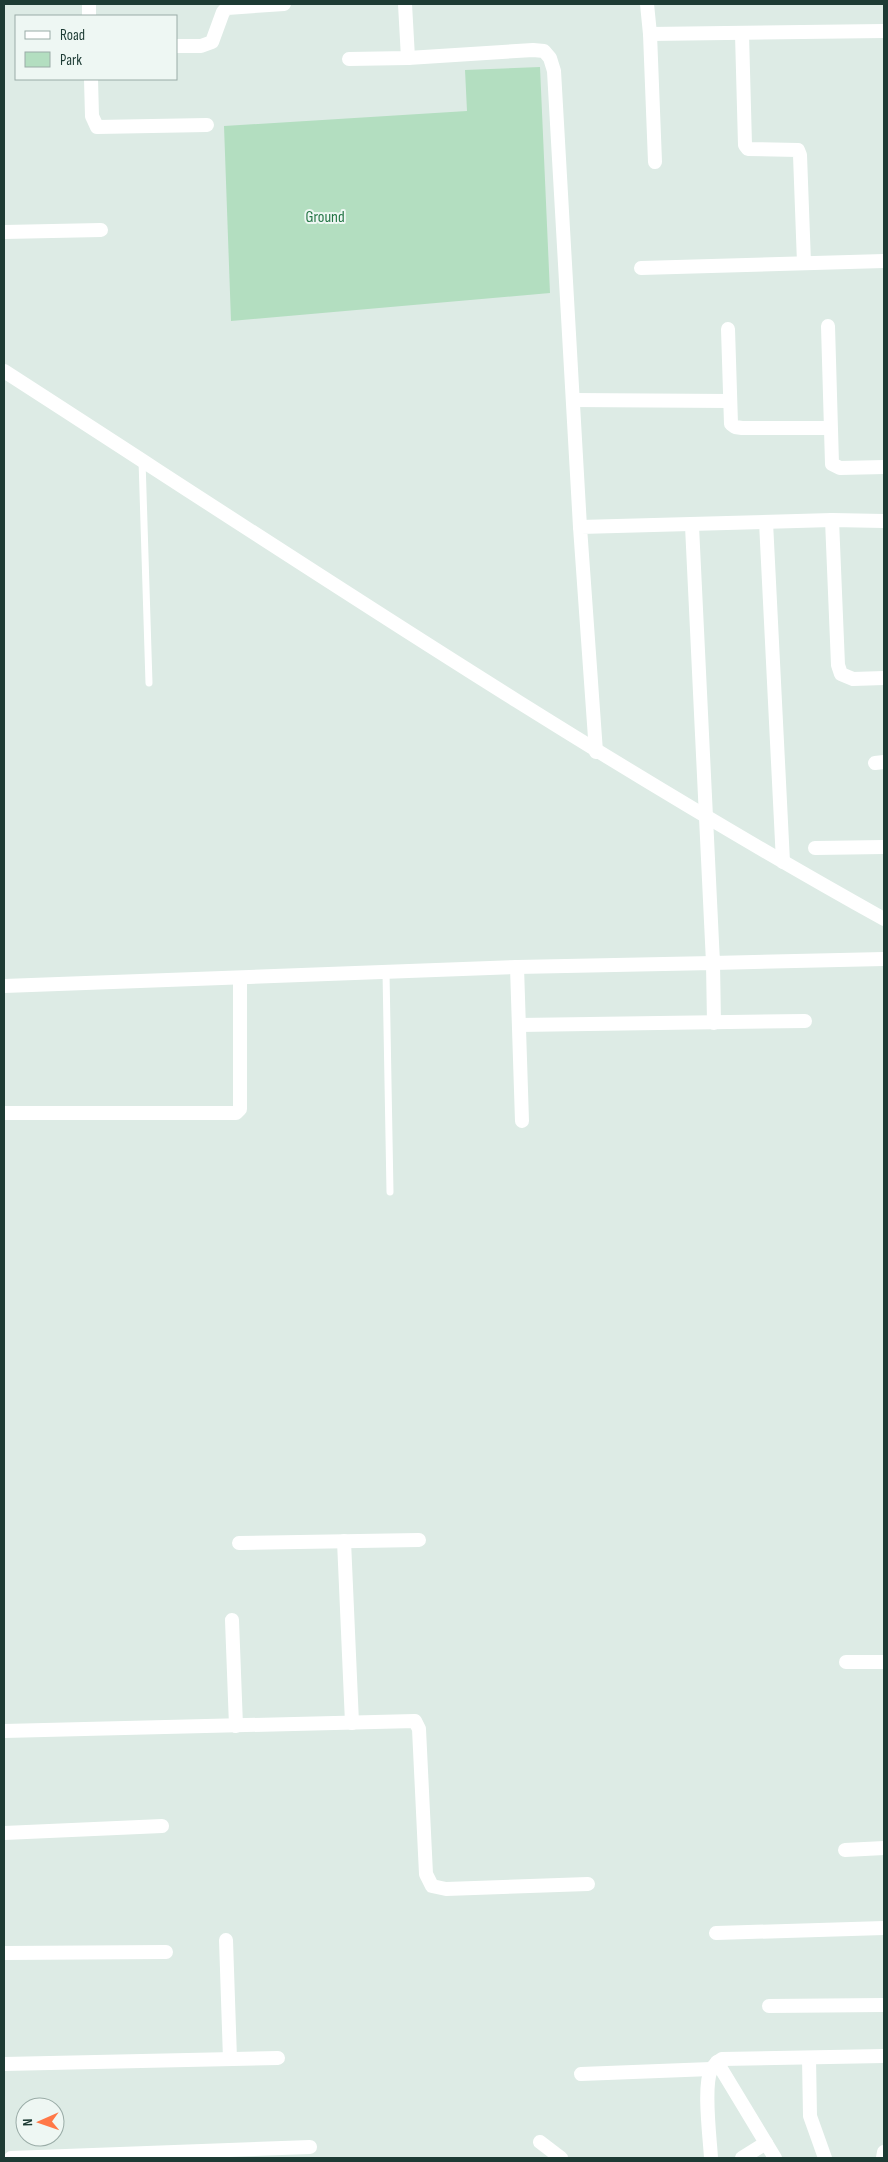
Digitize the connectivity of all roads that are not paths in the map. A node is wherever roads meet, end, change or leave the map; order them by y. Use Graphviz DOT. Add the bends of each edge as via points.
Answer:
graph roads {
  1 [pos="284,4"];
  2 [pos="406,4"];
  3 [pos="647,4"];
  4 [pos="884,31"];
  5 [pos="650,34"];
  6 [pos="742,34"];
  7 [pos="178,46"];
  8 [pos="408,58"];
  9 [pos="349,59"];
  10 [pos="91,80"];
  11 [pos="207,125"];
  12 [pos="655,162"];
  13 [pos="101,230"];
  14 [pos="4,232"];
  15 [pos="884,261"];
  16 [pos="804,263"];
  17 [pos="640,268"];
  18 [pos="828,326"];
  19 [pos="728,330"];
  20 [pos="4,371"];
  21 [pos="573,400"];
  22 [pos="729,401"];
  23 [pos="830,428"];
  24 [pos="142,460"];
  25 [pos="884,467"];
  26 [pos="832,520"];
  27 [pos="884,521"];
  28 [pos="766,522"];
  29 [pos="692,526"];
  30 [pos="580,528"];
  31 [pos="884,678"];
  32 [pos="149,684"];
  33 [pos="596,752"];
  34 [pos="707,817"];
  35 [pos="884,847"];
  36 [pos="815,848"];
  37 [pos="782,862"];
  38 [pos="884,919"];
  39 [pos="884,959"];
  40 [pos="713,963"];
  41 [pos="517,967"];
  42 [pos="386,972"];
  43 [pos="240,978"];
  44 [pos="4,986"];
  45 [pos="805,1021"];
  46 [pos="714,1023"];
  47 [pos="519,1025"];
  48 [pos="4,1113"];
  49 [pos="522,1121"];
  50 [pos="390,1192"];
  51 [pos="419,1540"];
  52 [pos="344,1541"];
  53 [pos="239,1543"];
  54 [pos="232,1620"];
  55 [pos="846,1662"];
  56 [pos="884,1662"];
  57 [pos="352,1723"];
  58 [pos="236,1726"];
  59 [pos="4,1731"];
  60 [pos="162,1826"];
  61 [pos="4,1833"];
  62 [pos="884,1848"];
  63 [pos="845,1850"];
  64 [pos="588,1884"];
  65 [pos="884,1928"];
  66 [pos="716,1933"];
  67 [pos="226,1940"];
  68 [pos="166,1952"];
  69 [pos="4,1953"];
  70 [pos="884,2005"];
  71 [pos="769,2006"];
  72 [pos="884,2056"];
  73 [pos="278,2058"];
  74 [pos="809,2058"];
  75 [pos="230,2059"];
  76 [pos="4,2064"];
  77 [pos="714,2066"];
  78 [pos="581,2074"];
  79 [pos="540,2142"];
  80 [pos="766,2143"];
  81 [pos="310,2147"];
  82 [pos="884,2152"];
  83 [pos="11,2158"];
  84 [pos="561,2158"];
  85 [pos="711,2158"];
  86 [pos="742,2158"];
  87 [pos="775,2158"];
  88 [pos="825,2158"];
  89 [pos="883,2158"];
  1 -- 7 [label="street" via="227,8 212,42 201,46"];
  2 -- 8 [label="street"];
  3 -- 5 [label="street"];
  4 -- 6 [label="street"];
  5 -- 6 [label="street"];
  5 -- 12 [label="street"];
  6 -- 16 [label="street" via="745,145 748,149 798,150"];
  8 -- 9 [label="street"];
  8 -- 21 [label="street" via="533,50 544,51 550,58 554,71"];
  10 -- 11 [label="street" via="92,116 97,127"];
  13 -- 14 [label="street"];
  15 -- 16 [label="street"];
  16 -- 17 [label="street"];
  18 -- 23 [label="street"];
  19 -- 22 [label="street"];
  20 -- 24 [label="street"];
  21 -- 22 [label="street"];
  21 -- 30 [label="street"];
  22 -- 23 [label="street" via="729,418 735,428"];
  23 -- 25 [label="street" via="830,459 836,467"];
  24 -- 32 [label="lane"];
  24 -- 33 [label="street"];
  26 -- 27 [label="street"];
  26 -- 28 [label="street"];
  26 -- 31 [label="street" via="840,674 853,680"];
  28 -- 29 [label="street"];
  28 -- 37 [label="street"];
  29 -- 30 [label="street"];
  29 -- 34 [label="street"];
  30 -- 33 [label="street"];
  33 -- 34 [label="street"];
  34 -- 37 [label="street"];
  34 -- 40 [label="street"];
  35 -- 36 [label="street"];
  37 -- 38 [label="street"];
  39 -- 40 [label="street"];
  40 -- 41 [label="street"];
  40 -- 46 [label="street"];
  41 -- 42 [label="street"];
  41 -- 47 [label="street"];
  42 -- 43 [label="street"];
  42 -- 50 [label="lane"];
  43 -- 44 [label="street"];
  43 -- 48 [label="street" via="240,1109 236,1113"];
  45 -- 46 [label="street"];
  46 -- 47 [label="street"];
  47 -- 49 [label="street"];
  51 -- 52 [label="street"];
  52 -- 53 [label="street"];
  52 -- 57 [label="street"];
  54 -- 58 [label="street"];
  55 -- 56 [label="street"];
  57 -- 58 [label="street"];
  57 -- 64 [label="street" via="415,1721 418,1724 426,1874 432,1886 446,1889"];
  58 -- 59 [label="street"];
  60 -- 61 [label="street"];
  62 -- 63 [label="street"];
  65 -- 66 [label="street"];
  67 -- 75 [label="street"];
  68 -- 69 [label="street"];
  70 -- 71 [label="street"];
  72 -- 74 [label="street"];
  73 -- 75 [label="street"];
  74 -- 77 [label="street" via="722,2059"];
  74 -- 88 [label="street" via="810,2116"];
  75 -- 76 [label="street"];
  77 -- 78 [label="street"];
  77 -- 80 [label="street"];
  77 -- 85 [label="street" via="708,2085"];
  79 -- 84 [label="street"];
  80 -- 86 [label="street"];
  80 -- 87 [label="street"];
  81 -- 83 [label="street"];
  82 -- 89 [label="street"];
}
